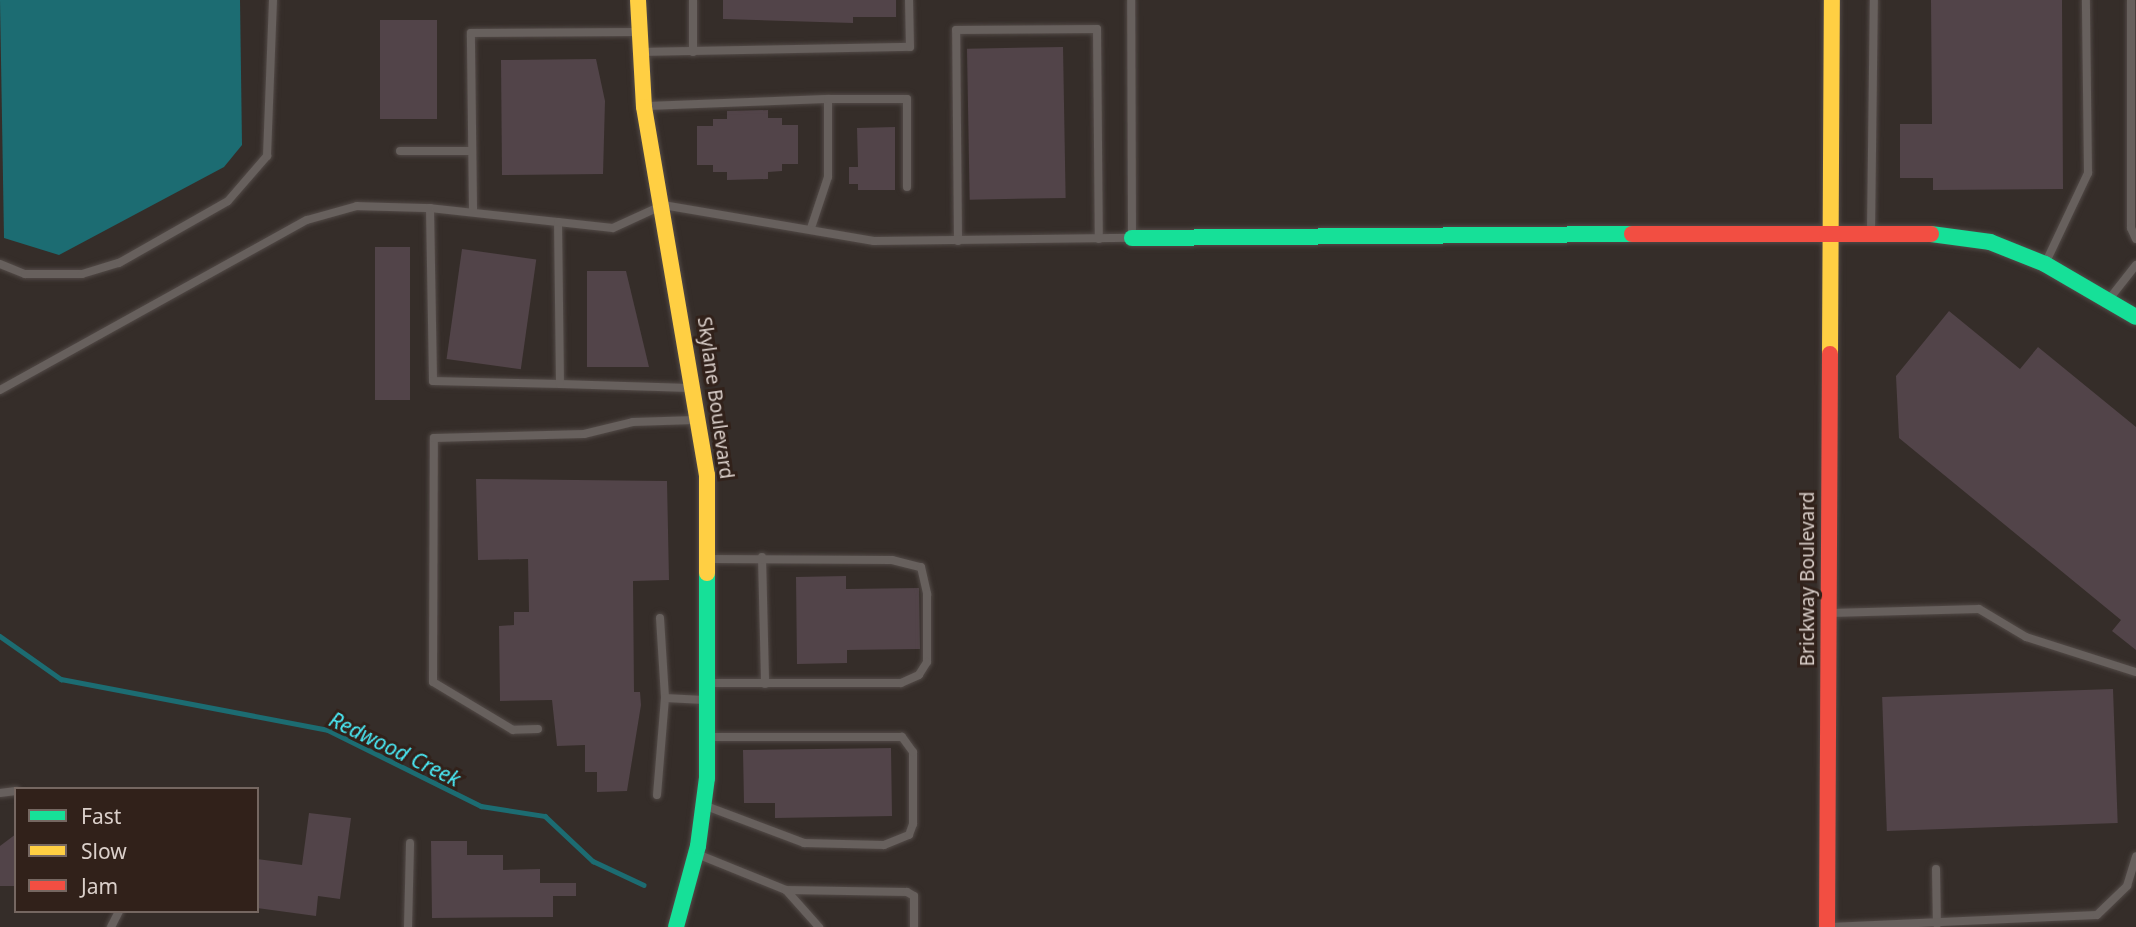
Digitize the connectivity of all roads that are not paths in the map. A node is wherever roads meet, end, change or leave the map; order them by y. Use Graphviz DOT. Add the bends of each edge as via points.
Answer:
graph roads {
  1 [pos="273,0"];
  2 [pos="638,0"];
  3 [pos="694,0"];
  4 [pos="909,0"];
  5 [pos="1131,0"];
  6 [pos="1832,0"];
  7 [pos="1874,0"];
  8 [pos="2086,0"];
  9 [pos="2131,0"];
  10 [pos="640,32"];
  11 [pos="641,52"];
  12 [pos="693,52"];
  13 [pos="828,99"];
  14 [pos="644,107"];
  15 [pos="400,151"];
  16 [pos="472,151"];
  17 [pos="907,187"];
  18 [pos="663,205"];
  19 [pos="430,208"];
  20 [pos="473,209"];
  21 [pos="558,222"];
  22 [pos="811,228"];
  23 [pos="1833,232"];
  24 [pos="1871,232"];
  25 [pos="1132,238"];
  26 [pos="1099,239"];
  27 [pos="2136,239"];
  28 [pos="958,240"];
  29 [pos="0,264"];
  30 [pos="2045,264"];
  31 [pos="2136,265"];
  32 [pos="2110,298"];
  33 [pos="2136,317"];
  34 [pos="560,384"];
  35 [pos="693,388"];
  36 [pos="0,390"];
  37 [pos="698,420"];
  38 [pos="762,557"];
  39 [pos="707,559"];
  40 [pos="1829,613"];
  41 [pos="660,618"];
  42 [pos="2136,672"];
  43 [pos="710,683"];
  44 [pos="765,684"];
  45 [pos="664,698"];
  46 [pos="709,701"];
  47 [pos="538,729"];
  48 [pos="707,737"];
  49 [pos="657,795"];
  50 [pos="703,805"];
  51 [pos="410,844"];
  52 [pos="697,854"];
  53 [pos="2136,856"];
  54 [pos="1936,869"];
  55 [pos="786,890"];
  56 [pos="1937,925"];
  57 [pos="408,927"];
  58 [pos="676,927"];
  59 [pos="820,927"];
  60 [pos="914,927"];
  61 [pos="1828,927"];
  1 -- 29 [label="lane" via="267,156 228,201 119,263 82,274 25,274"];
  2 -- 10 [label="street, Skylane Boulevard"];
  3 -- 12 [label="lane"];
  4 -- 12 [label="lane" via="910,47"];
  5 -- 25 [label="lane"];
  6 -- 23 [label="street, Brickway Boulevard"];
  7 -- 24 [label="lane"];
  8 -- 30 [label="lane" via="2088,173"];
  9 -- 27 [label="lane" via="2131,228"];
  10 -- 11 [label="street, Skylane Boulevard"];
  10 -- 16 [label="lane" via="471,33"];
  11 -- 12 [label="lane"];
  11 -- 14 [label="street, Skylane Boulevard"];
  13 -- 14 [label="lane"];
  13 -- 17 [label="lane" via="907,99"];
  13 -- 22 [label="lane" via="828,177"];
  14 -- 18 [label="street, Skylane Boulevard"];
  15 -- 16 [label="lane"];
  16 -- 20 [label="lane"];
  18 -- 21 [label="lane" via="613,228"];
  18 -- 22 [label="lane"];
  18 -- 35 [label="street, Skylane Boulevard"];
  19 -- 20 [label="lane"];
  19 -- 34 [label="lane" via="433,381"];
  19 -- 36 [label="lane" via="357,206 307,220"];
  20 -- 21 [label="lane"];
  21 -- 34 [label="lane"];
  22 -- 28 [label="lane" via="874,240"];
  23 -- 24 [label="street"];
  23 -- 25 [label="street"];
  23 -- 40 [label="street, Brickway Boulevard"];
  24 -- 30 [label="street" via="1990,242"];
  25 -- 26 [label="lane"];
  26 -- 28 [label="lane"];
  26 -- 28 [label="lane" via="1097,29 956,30"];
  30 -- 32 [label="street"];
  31 -- 32 [label="lane"];
  32 -- 33 [label="street"];
  34 -- 35 [label="lane"];
  35 -- 37 [label="street, Skylane Boulevard"];
  37 -- 39 [label="street, Skylane Boulevard" via="707,475"];
  37 -- 47 [label="lane" via="633,422 584,434 435,438 433,682 513,730"];
  38 -- 39 [label="lane"];
  38 -- 44 [label="lane"];
  38 -- 44 [label="lane" via="892,560 921,567 927,594 927,662 919,676 901,682"];
  39 -- 43 [label="street, Skylane Boulevard"];
  40 -- 42 [label="lane" via="1979,609 2026,637"];
  40 -- 61 [label="street, Brickway Boulevard"];
  41 -- 45 [label="lane"];
  43 -- 44 [label="lane"];
  43 -- 46 [label="street, Skylane Boulevard"];
  45 -- 46 [label="lane"];
  45 -- 49 [label="lane"];
  46 -- 48 [label="street, Skylane Boulevard"];
  48 -- 50 [label="street, Skylane Boulevard"];
  48 -- 50 [label="lane" via="902,737 913,752 913,824 898,842 804,843"];
  50 -- 52 [label="street, Skylane Boulevard"];
  51 -- 57 [label="lane"];
  52 -- 55 [label="lane"];
  52 -- 58 [label="street, Skylane Boulevard"];
  53 -- 56 [label="lane" via="2127,886 2097,915"];
  54 -- 56 [label="lane"];
  55 -- 59 [label="lane"];
  55 -- 60 [label="lane" via="907,892 914,897"];
  56 -- 61 [label="lane"];
}
